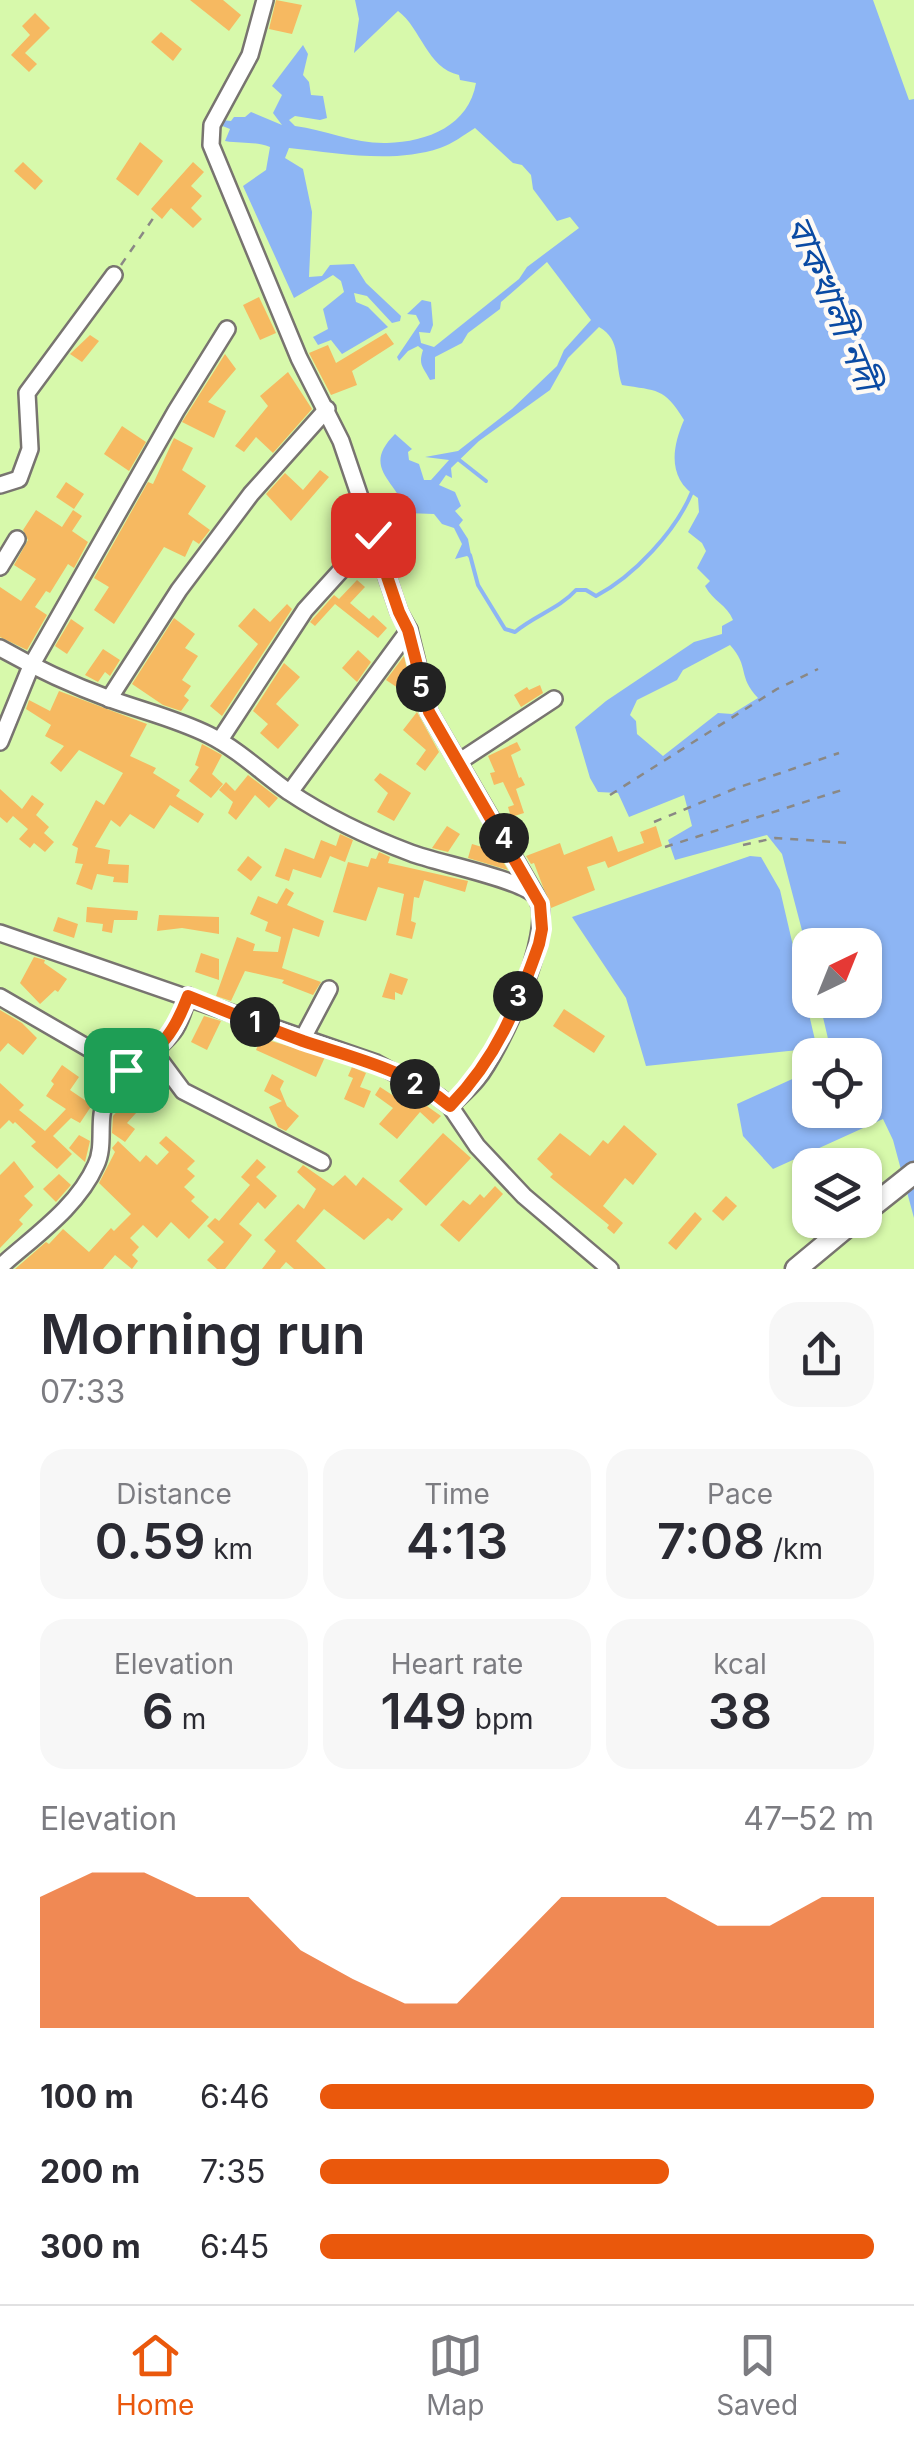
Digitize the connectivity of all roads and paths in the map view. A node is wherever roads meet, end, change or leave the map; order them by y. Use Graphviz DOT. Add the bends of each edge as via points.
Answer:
graph roads {
  1 [pos="265,0"];
  2 [pos="154,217"];
  3 [pos="114,275"];
  4 [pos="227,329"];
  5 [pos="327,409"];
  6 [pos="0,485"];
  7 [pos="373,535"];
  8 [pos="17,539"];
  9 [pos="0,567"];
  10 [pos="408,630"];
  11 [pos="0,648"];
  12 [pos="31,666"];
  13 [pos="818,669"];
  14 [pos="109,699"];
  15 [pos="554,699"];
  16 [pos="220,740"];
  17 [pos="0,742"];
  18 [pos="839,753"];
  19 [pos="460,761"];
  20 [pos="844,789"];
  21 [pos="290,792"];
  22 [pos="610,795"];
  23 [pos="654,822"];
  24 [pos="850,842"];
  25 [pos="743,845"];
  26 [pos="665,847"];
  27 [pos="535,894"];
  28 [pos="0,933"];
  29 [pos="328,988"];
  30 [pos="188,996"];
  31 [pos="0,997"];
  32 [pos="302,1040"];
  33 [pos="154,1052"];
  34 [pos="126,1070"];
  35 [pos="450,1106"];
  36 [pos="322,1162"];
  37 [pos="914,1173"];
  38 [pos="882,1198"];
  39 [pos="833,1238"];
  40 [pos="801,1264"];
  41 [pos="0,1267"];
  42 [pos="610,1269"];
  1 -- 5 [label="street" via="250,55 212,125 212,144 269,290"];
  2 -- 3 [label="path"];
  3 -- 6 [label="street" via="28,393 30,449 19,479"];
  4 -- 12 [label="street"];
  5 -- 7 [label="street"];
  5 -- 14 [label="street" via="179,590"];
  7 -- 10 [label="street"];
  7 -- 16 [label="street" via="305,610"];
  8 -- 9 [label="street"];
  10 -- 19 [label="street" via="429,712"];
  10 -- 21 [label="street"];
  11 -- 12 [label="street"];
  12 -- 14 [label="street"];
  12 -- 17 [label="street"];
  13 -- 22 [label="path"];
  14 -- 16 [label="street"];
  15 -- 19 [label="street"];
  16 -- 21 [label="street"];
  18 -- 23 [label="path"];
  19 -- 27 [label="street"];
  20 -- 26 [label="path"];
  21 -- 27 [label="street" via="408,852"];
  24 -- 25 [label="path" via="774,838"];
  27 -- 35 [label="street" via="542,929 506,1031 477,1079"];
  28 -- 30 [label="street"];
  29 -- 32 [label="street"];
  30 -- 32 [label="street"];
  30 -- 33 [label="street" via="176,1029"];
  31 -- 34 [label="street"];
  32 -- 35 [label="street" via="376,1063"];
  33 -- 34 [label="street"];
  33 -- 36 [label="street" via="183,1091"];
  34 -- 41 [label="street" via="100,1115 98,1162 89,1177"];
  35 -- 42 [label="street" via="476,1146 524,1196"];
  37 -- 38 [label="main road"];
  39 -- 40 [label="main road"];
}
